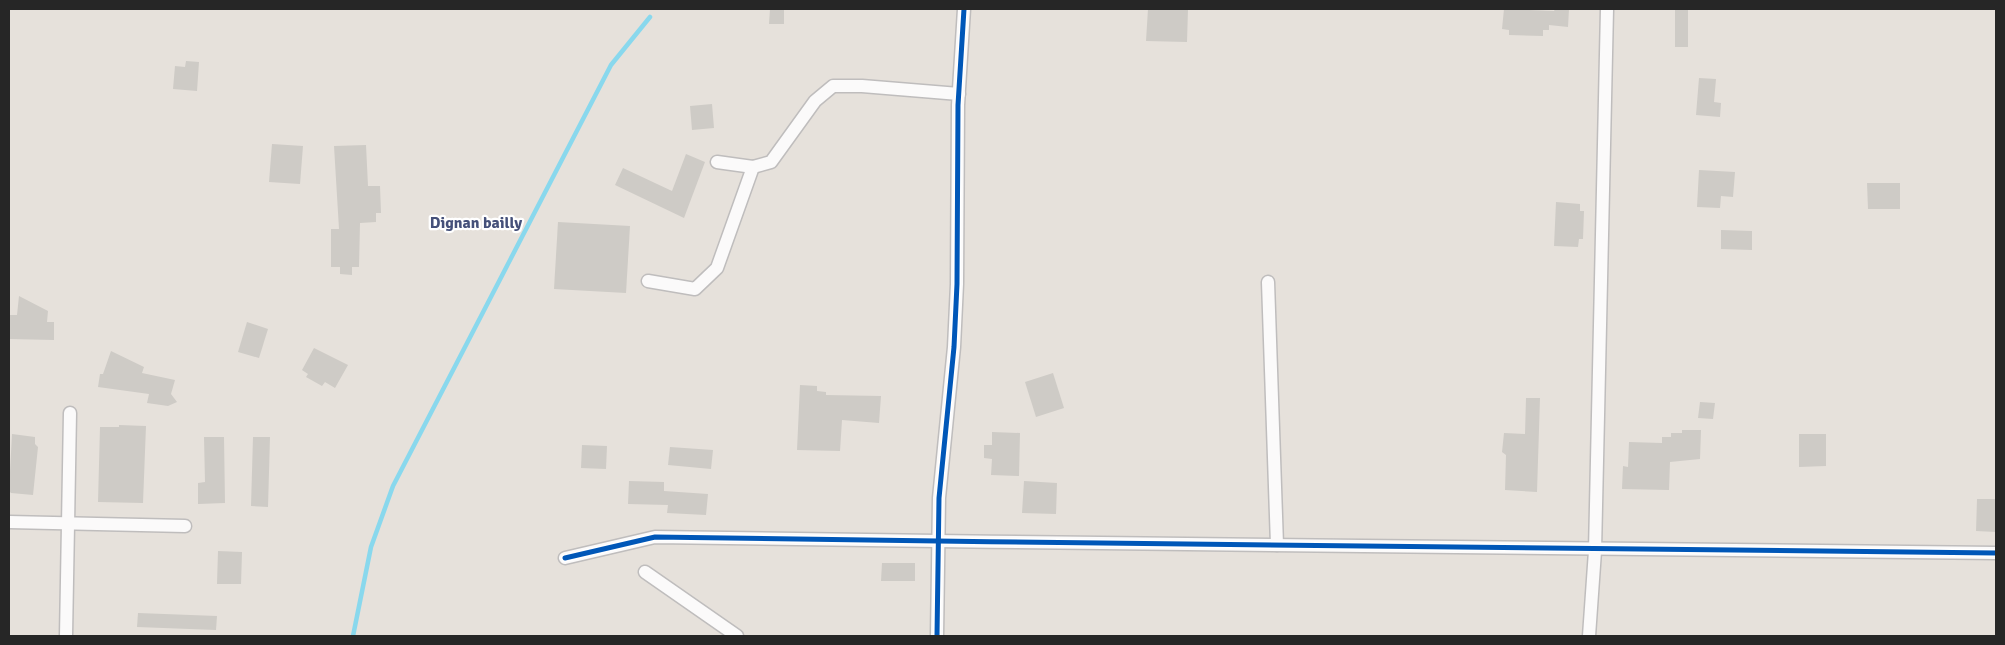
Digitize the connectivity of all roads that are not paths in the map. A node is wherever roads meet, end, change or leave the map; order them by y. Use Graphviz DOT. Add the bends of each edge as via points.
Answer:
graph roads {
  1 [pos="964,9"];
  2 [pos="1607,9"];
  3 [pos="959,94"];
  4 [pos="717,162"];
  5 [pos="753,167"];
  6 [pos="648,281"];
  7 [pos="1268,282"];
  8 [pos="70,412"];
  9 [pos="9,522"];
  10 [pos="66,524"];
  11 [pos="185,526"];
  12 [pos="939,541"];
  13 [pos="1277,544"];
  14 [pos="1595,551"];
  15 [pos="1996,553"];
  16 [pos="565,558"];
  17 [pos="645,572"];
  18 [pos="66,636"];
  19 [pos="737,636"];
  20 [pos="937,636"];
  21 [pos="1589,636"];
  1 -- 3 [label="street"];
  2 -- 14 [label="street"];
  3 -- 5 [label="street" via="833,86 815,101 771,162"];
  3 -- 12 [label="street" via="956,311"];
  4 -- 5 [label="street"];
  5 -- 6 [label="street" via="717,268 695,289"];
  7 -- 13 [label="street"];
  8 -- 10 [label="street"];
  9 -- 10 [label="street"];
  10 -- 11 [label="street"];
  10 -- 18 [label="street"];
  12 -- 13 [label="street"];
  12 -- 16 [label="street" via="655,537"];
  12 -- 20 [label="street"];
  13 -- 14 [label="street"];
  14 -- 15 [label="street"];
  14 -- 21 [label="street"];
  17 -- 19 [label="street"];
}
